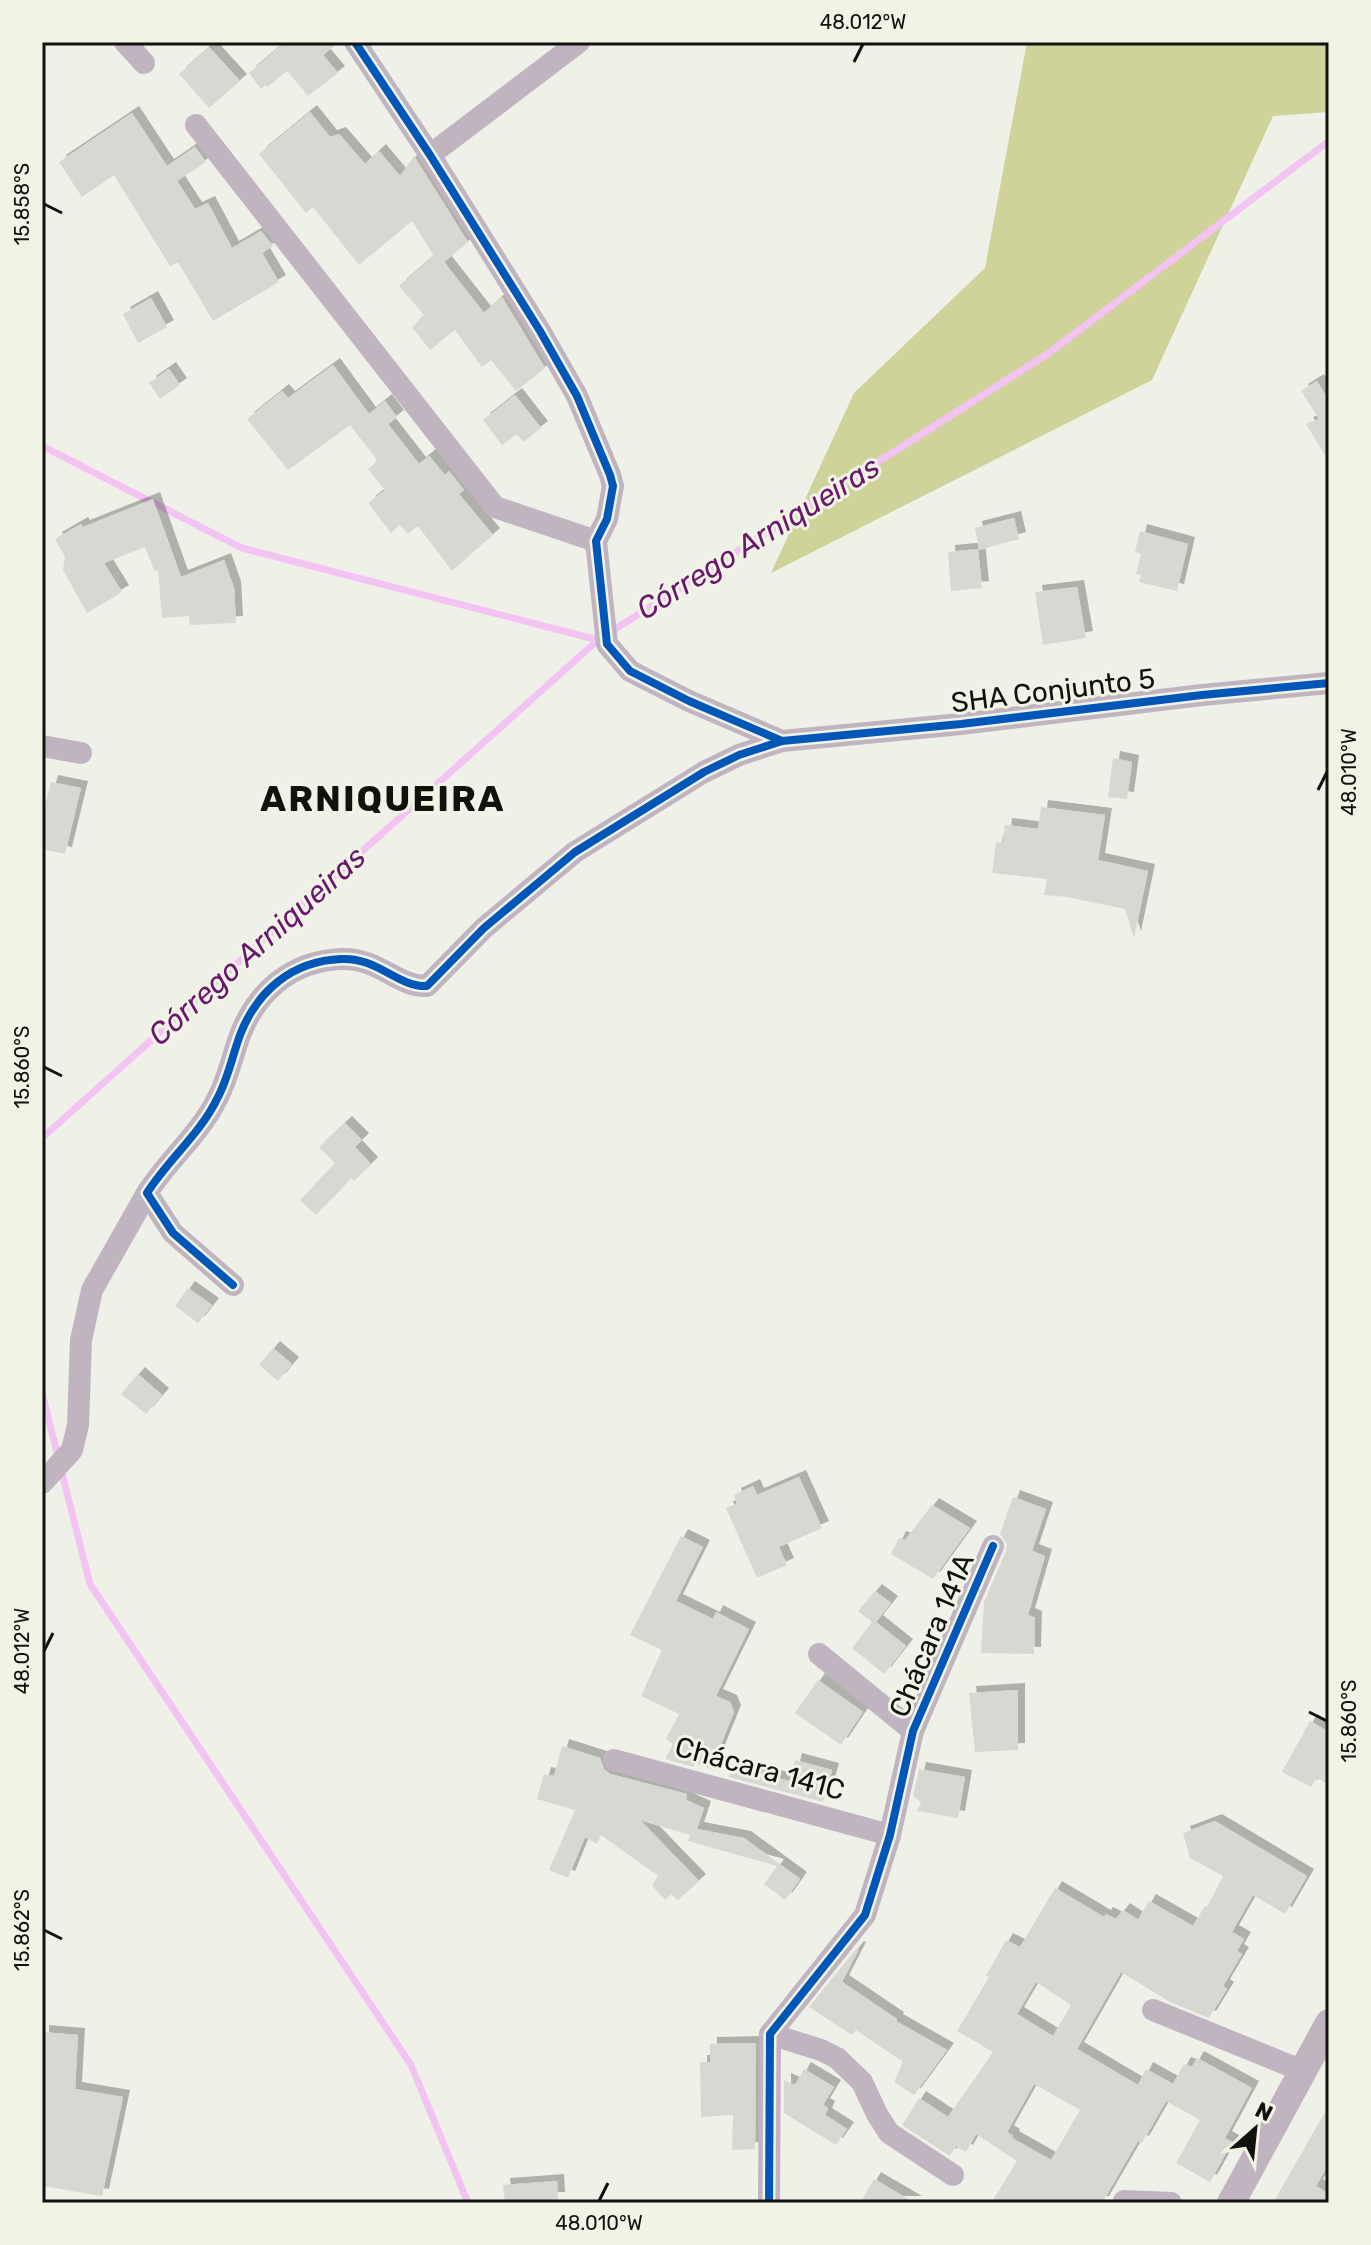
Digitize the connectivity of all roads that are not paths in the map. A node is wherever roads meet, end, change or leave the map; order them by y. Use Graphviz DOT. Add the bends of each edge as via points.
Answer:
graph roads {
  1 [pos="125,42"];
  2 [pos="355,42"];
  3 [pos="579,42"];
  4 [pos="144,63"];
  5 [pos="196,125"];
  6 [pos="430,155"];
  7 [pos="596,541"];
  8 [pos="1329,683"];
  9 [pos="782,741"];
  10 [pos="42,746"];
  11 [pos="81,753"];
  12 [pos="147,1193"];
  13 [pos="233,1285"];
  14 [pos="42,1483"];
  15 [pos="993,1546"];
  16 [pos="819,1654"];
  17 [pos="913,1731"];
  18 [pos="614,1760"];
  19 [pos="890,1835"];
  20 [pos="1153,2010"];
  21 [pos="1329,2023"];
  22 [pos="770,2034"];
  23 [pos="1303,2071"];
  24 [pos="953,2175"];
  25 [pos="1124,2201"];
  26 [pos="769,2203"];
  27 [pos="1171,2203"];
  28 [pos="1231,2203"];
  1 -- 4 [label="street"];
  2 -- 6 [label="street"];
  3 -- 6 [label="street"];
  5 -- 7 [label="street" via="495,507"];
  6 -- 7 [label="street" via="577,396 613,486 607,519"];
  7 -- 9 [label="street" via="607,644 630,671"];
  8 -- 9 [label="street, SHA Conjunto 5"];
  9 -- 12 [label="street, SHA Conjunto 5" via="704,772 575,852 484,928 427,986 407,982 376,964 341,959 312,964 271,985 253,1007 217,1100"];
  10 -- 11 [label="street"];
  12 -- 13 [label="street" via="173,1233"];
  12 -- 14 [label="street" via="92,1290 81,1340 72,1450"];
  15 -- 17 [label="street, Chácara 141A"];
  16 -- 17 [label="street, Chácara 141A"];
  17 -- 19 [label="street, Chácara 141A"];
  18 -- 19 [label="street, Chácara 141C"];
  19 -- 22 [label="street, Chácara 141A" via="865,1915"];
  20 -- 23 [label="street"];
  21 -- 23 [label="street"];
  22 -- 24 [label="street" via="837,2058 862,2082 889,2133"];
  22 -- 26 [label="street"];
  23 -- 28 [label="street"];
  25 -- 27 [label="street"];
}
